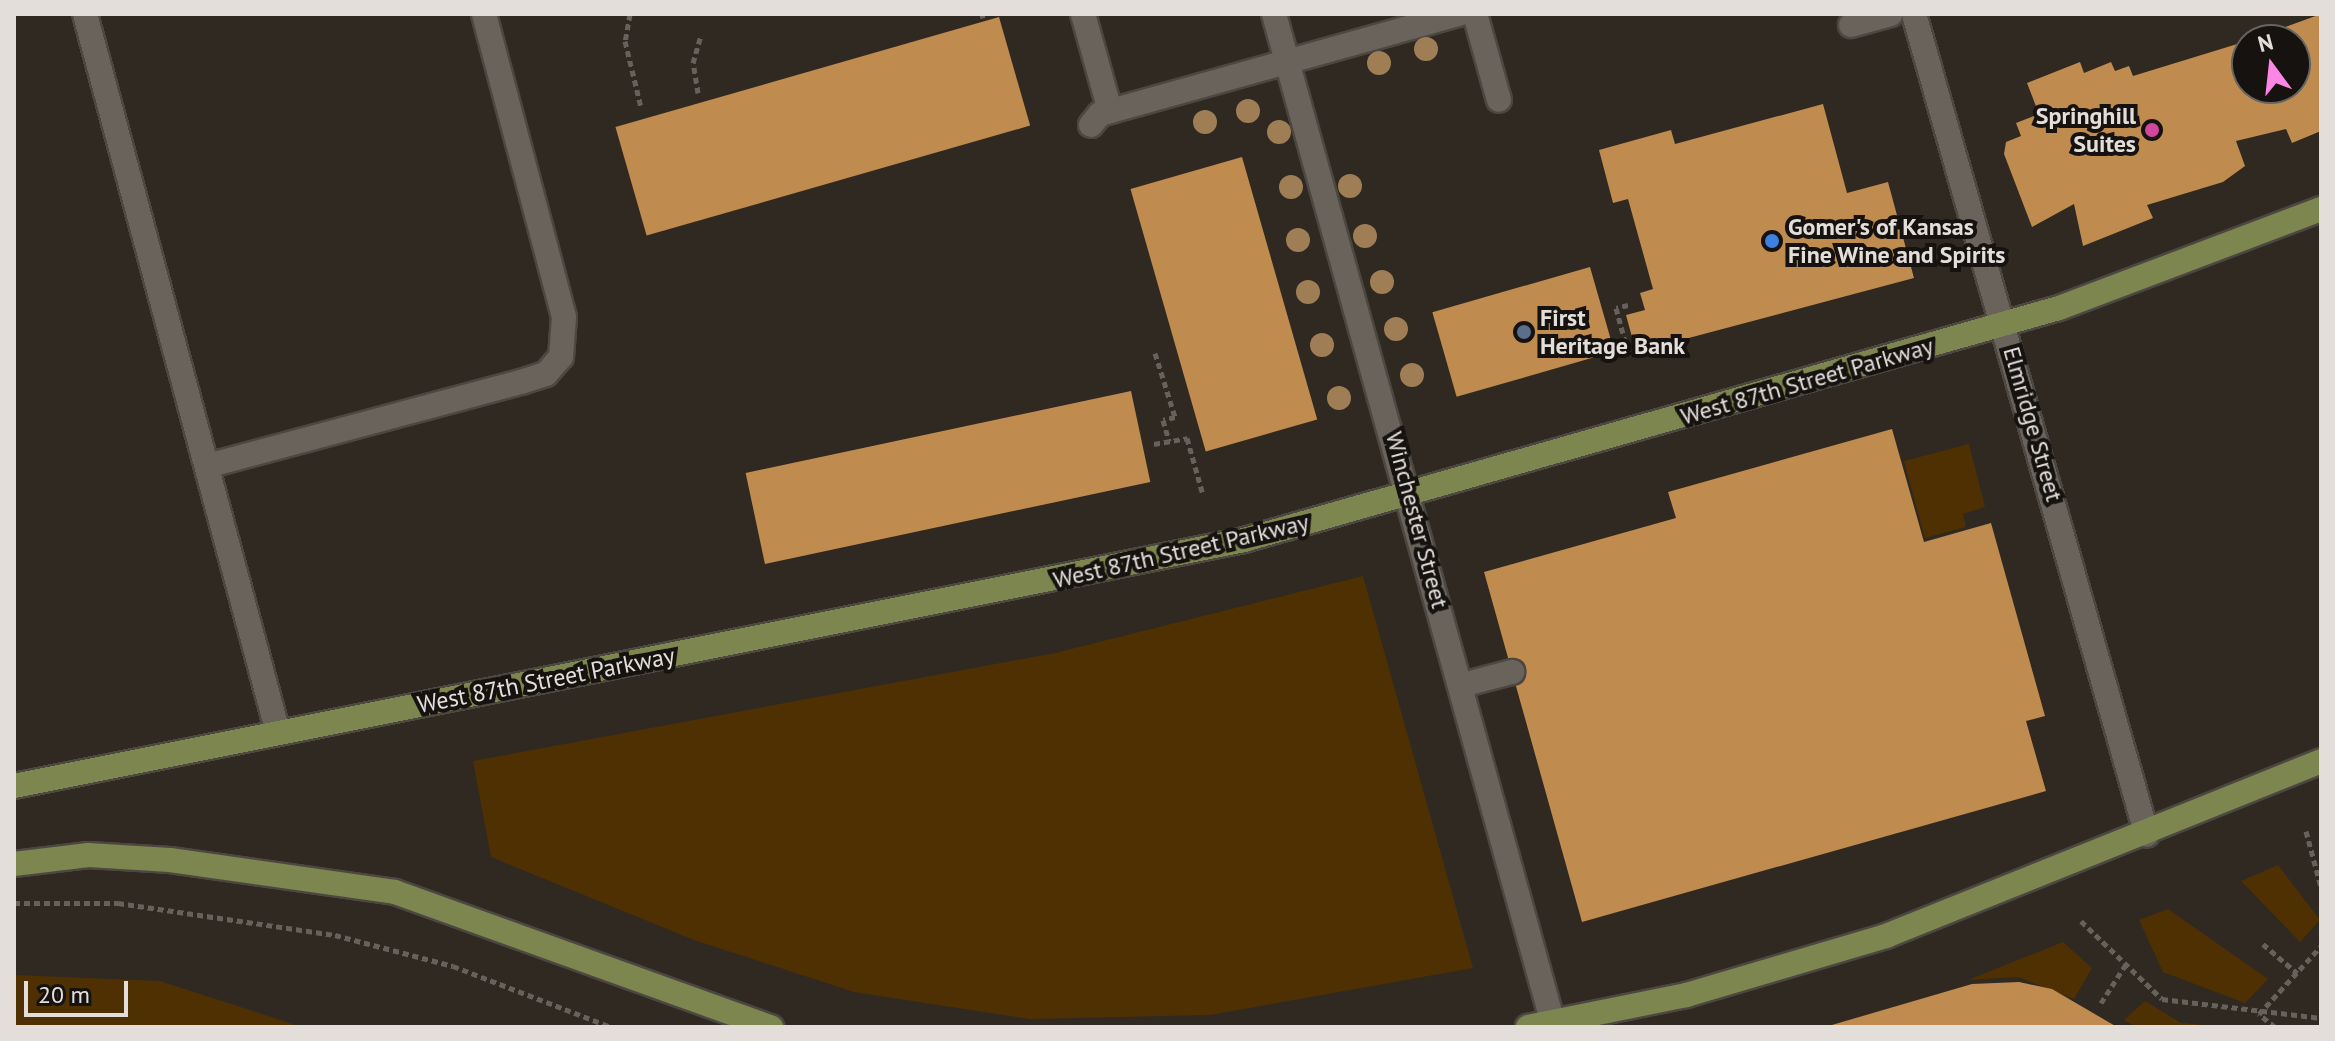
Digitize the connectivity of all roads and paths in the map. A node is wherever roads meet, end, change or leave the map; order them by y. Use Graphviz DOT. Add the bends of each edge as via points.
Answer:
graph roads {
  1 [pos="85,14"];
  2 [pos="484,14"];
  3 [pos="630,14"];
  4 [pos="1083,14"];
  5 [pos="1274,14"];
  6 [pos="1459,14"];
  7 [pos="1475,14"];
  8 [pos="1891,14"];
  9 [pos="1914,14"];
  10 [pos="1851,25"];
  11 [pos="701,35"];
  12 [pos="1287,61"];
  13 [pos="698,93"];
  14 [pos="1499,100"];
  15 [pos="641,107"];
  16 [pos="2321,209"];
  17 [pos="1628,305"];
  18 [pos="2006,324"];
  19 [pos="1155,353"];
  20 [pos="1629,356"];
  21 [pos="1169,441"];
  22 [pos="1154,444"];
  23 [pos="207,466"];
  24 [pos="1411,493"];
  25 [pos="1203,495"];
  26 [pos="1512,672"];
  27 [pos="1462,685"];
  28 [pos="278,733"];
  29 [pos="2321,761"];
  30 [pos="14,786"];
  31 [pos="2306,831"];
  32 [pos="2147,835"];
  33 [pos="14,864"];
  34 [pos="2321,887"];
  35 [pos="14,903"];
  36 [pos="2081,921"];
  37 [pos="2263,944"];
  38 [pos="2321,946"];
  39 [pos="2126,964"];
  40 [pos="2297,973"];
  41 [pos="2101,1003"];
  42 [pos="2259,1014"];
  43 [pos="2321,1018"];
  44 [pos="1553,1024"];
  45 [pos="611,1027"];
  46 [pos="771,1027"];
  47 [pos="1528,1027"];
  48 [pos="2275,1027"];
  1 -- 23 [label="street"];
  2 -- 23 [label="street" via="564,317 561,357 546,374 521,382"];
  3 -- 15 [label="path" via="625,41"];
  4 -- 12 [label="street" via="1100,118"];
  5 -- 12 [label="street, Winchester Street"];
  6 -- 12 [label="street"];
  7 -- 14 [label="street"];
  8 -- 10 [label="street"];
  9 -- 18 [label="street, Elmridge Street"];
  11 -- 13 [label="path" via="693,63"];
  12 -- 24 [label="street, Winchester Street"];
  16 -- 18 [label="main road, West 87th Street Parkway"];
  17 -- 20 [label="path" via="1616,308"];
  18 -- 24 [label="main road, West 87th Street Parkway"];
  18 -- 32 [label="street, Elmridge Street"];
  19 -- 21 [label="path" via="1175,417 1163,420"];
  21 -- 22 [label="path"];
  21 -- 25 [label="path" via="1187,438"];
  23 -- 28 [label="street"];
  24 -- 27 [label="street, Winchester Street"];
  24 -- 28 [label="main road, West 87th Street Parkway" via="1244,540"];
  26 -- 27 [label="street"];
  27 -- 44 [label="street, Winchester Street"];
  28 -- 30 [label="main road, West 87th Street Parkway"];
  29 -- 32 [label="main road"];
  31 -- 34 [label="path"];
  32 -- 44 [label="main road" via="1886,936 1686,995"];
  33 -- 46 [label="main road" via="88,855 170,860 395,892"];
  35 -- 45 [label="path" via="118,903 335,935 453,966"];
  36 -- 39 [label="path"];
  37 -- 40 [label="path"];
  38 -- 40 [label="path"];
  39 -- 41 [label="path"];
  39 -- 42 [label="path" via="2162,999"];
  40 -- 42 [label="path"];
  42 -- 43 [label="path"];
  42 -- 48 [label="path"];
  44 -- 47 [label="main road"];
}
